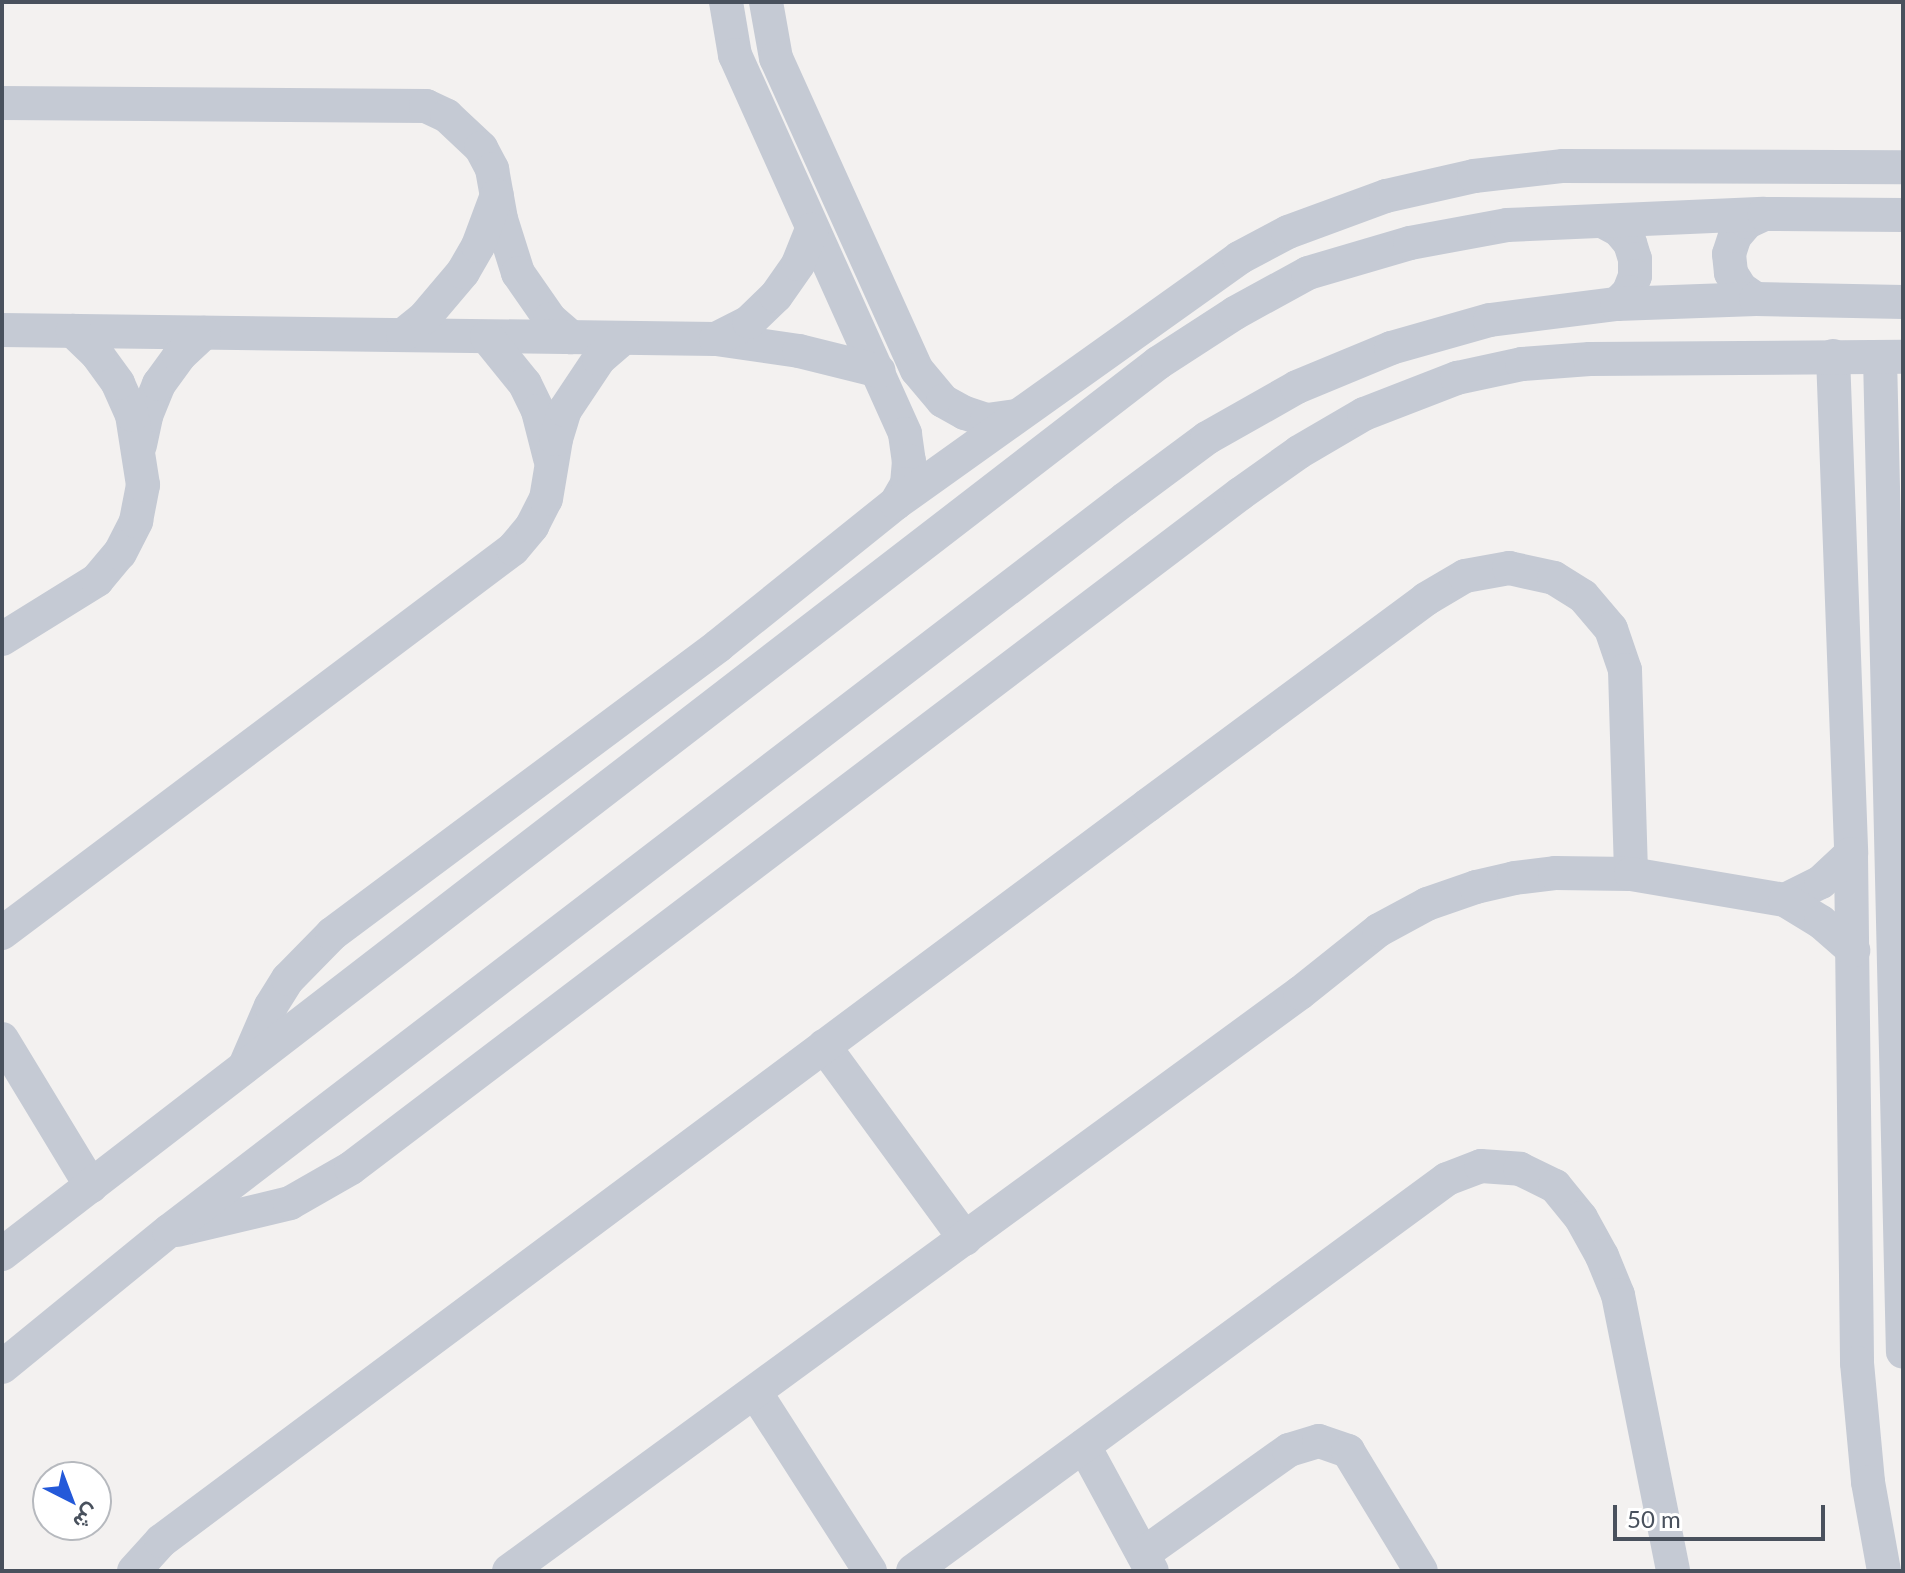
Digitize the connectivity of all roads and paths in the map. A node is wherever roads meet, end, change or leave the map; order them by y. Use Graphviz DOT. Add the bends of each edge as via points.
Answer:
graph roads {
  1 [pos="726,2"];
  2 [pos="766,2"];
  3 [pos="2,103"];
  4 [pos="1903,167"];
  5 [pos="498,191"];
  6 [pos="1764,214"];
  7 [pos="1903,215"];
  8 [pos="1604,222"];
  9 [pos="812,230"];
  10 [pos="1756,299"];
  11 [pos="1903,302"];
  12 [pos="1617,304"];
  13 [pos="2,330"];
  14 [pos="73,331"];
  15 [pos="1134,332"];
  16 [pos="204,333"];
  17 [pos="403,335"];
  18 [pos="487,337"];
  19 [pos="571,337"];
  20 [pos="622,339"];
  21 [pos="716,339"];
  22 [pos="1833,356"];
  23 [pos="1891,357"];
  24 [pos="1158,363"];
  25 [pos="879,371"];
  26 [pos="1016,416"];
  27 [pos="139,449"];
  28 [pos="552,470"];
  29 [pos="896,503"];
  30 [pos="2,639"];
  31 [pos="718,646"];
  32 [pos="747,681"];
  33 [pos="1851,854"];
  34 [pos="1631,874"];
  35 [pos="1785,900"];
  36 [pos="2,933"];
  37 [pos="1853,950"];
  38 [pos="2,1039"];
  39 [pos="824,1046"];
  40 [pos="245,1068"];
  41 [pos="1857,1156"];
  42 [pos="1901,1156"];
  43 [pos="91,1186"];
  44 [pos="169,1231"];
  45 [pos="965,1239"];
  46 [pos="2,1254"];
  47 [pos="1903,1352"];
  48 [pos="2,1367"];
  49 [pos="755,1392"];
  50 [pos="1084,1446"];
  51 [pos="1147,1562"];
  52 [pos="134,1571"];
  53 [pos="509,1571"];
  54 [pos="870,1571"];
  55 [pos="913,1571"];
  56 [pos="1421,1571"];
  57 [pos="1673,1571"];
  58 [pos="1884,1571"];
  1 -- 9 [label="street" via="735,55"];
  2 -- 26 [label="street" via="776,58 917,370 943,401 965,413 987,420"];
  3 -- 5 [label="street" via="426,106 466,130 481,148"];
  4 -- 15 [label="street" via="1563,166 1474,176 1386,196 1288,232 1239,258"];
  5 -- 17 [label="street" via="463,272"];
  5 -- 19 [label="street" via="518,273 541,308"];
  6 -- 7 [label="street"];
  6 -- 8 [label="street"];
  6 -- 10 [label="street" via="1747,222 1729,254 1731,273"];
  8 -- 12 [label="street" via="1630,243 1635,259 1629,292"];
  8 -- 24 [label="street" via="1507,225 1410,243 1308,273"];
  9 -- 21 [label="street" via="776,296 749,322"];
  9 -- 25 [label="street"];
  10 -- 11 [label="street"];
  10 -- 12 [label="street"];
  12 -- 44 [label="street" via="1490,320 1391,348 1297,387 1207,438"];
  13 -- 14 [label="street"];
  14 -- 16 [label="street"];
  14 -- 27 [label="street" via="118,383"];
  15 -- 24 [label="street"];
  15 -- 26 [label="street"];
  16 -- 17 [label="street"];
  16 -- 27 [label="street" via="159,384"];
  17 -- 18 [label="street"];
  18 -- 19 [label="street"];
  18 -- 28 [label="street" via="532,397 548,440"];
  19 -- 20 [label="street"];
  20 -- 21 [label="street"];
  20 -- 28 [label="street" via="599,359 572,396 556,439"];
  21 -- 25 [label="street" via="799,351"];
  22 -- 23 [label="street"];
  22 -- 33 [label="street"];
  22 -- 44 [label="street" via="1522,364 1457,378 1364,414 1240,494 341,1175 290,1203"];
  23 -- 42 [label="street"];
  24 -- 32 [label="street"];
  25 -- 29 [label="street" via="905,434 909,461 907,484"];
  26 -- 29 [label="street"];
  27 -- 30 [label="street" via="143,485 136,521 120,553 97,580"];
  28 -- 36 [label="street" via="546,499 513,549"];
  29 -- 31 [label="street"];
  31 -- 32 [label="street"];
  31 -- 40 [label="street" via="332,934 288,979"];
  32 -- 40 [label="street"];
  33 -- 35 [label="street" via="1821,882"];
  33 -- 37 [label="street"];
  34 -- 35 [label="street"];
  34 -- 39 [label="street" via="1625,670 1611,629 1583,596 1554,578 1509,568 1465,576 1426,599"];
  34 -- 45 [label="street" via="1555,873 1476,887 1427,904 1379,930"];
  35 -- 37 [label="street"];
  37 -- 41 [label="street"];
  38 -- 43 [label="street"];
  39 -- 45 [label="street"];
  39 -- 52 [label="street" via="161,1541"];
  40 -- 43 [label="street"];
  41 -- 42 [label="street"];
  41 -- 58 [label="street" via="1857,1363 1868,1482"];
  42 -- 47 [label="street"];
  43 -- 46 [label="street"];
  44 -- 48 [label="street"];
  45 -- 49 [label="street"];
  49 -- 53 [label="street"];
  49 -- 54 [label="street"];
  50 -- 51 [label="street"];
  50 -- 55 [label="street"];
  50 -- 57 [label="street" via="1447,1179 1481,1166 1520,1169 1555,1186 1581,1218 1618,1295"];
  51 -- 56 [label="street" via="1289,1450 1319,1441 1348,1451"];
}
